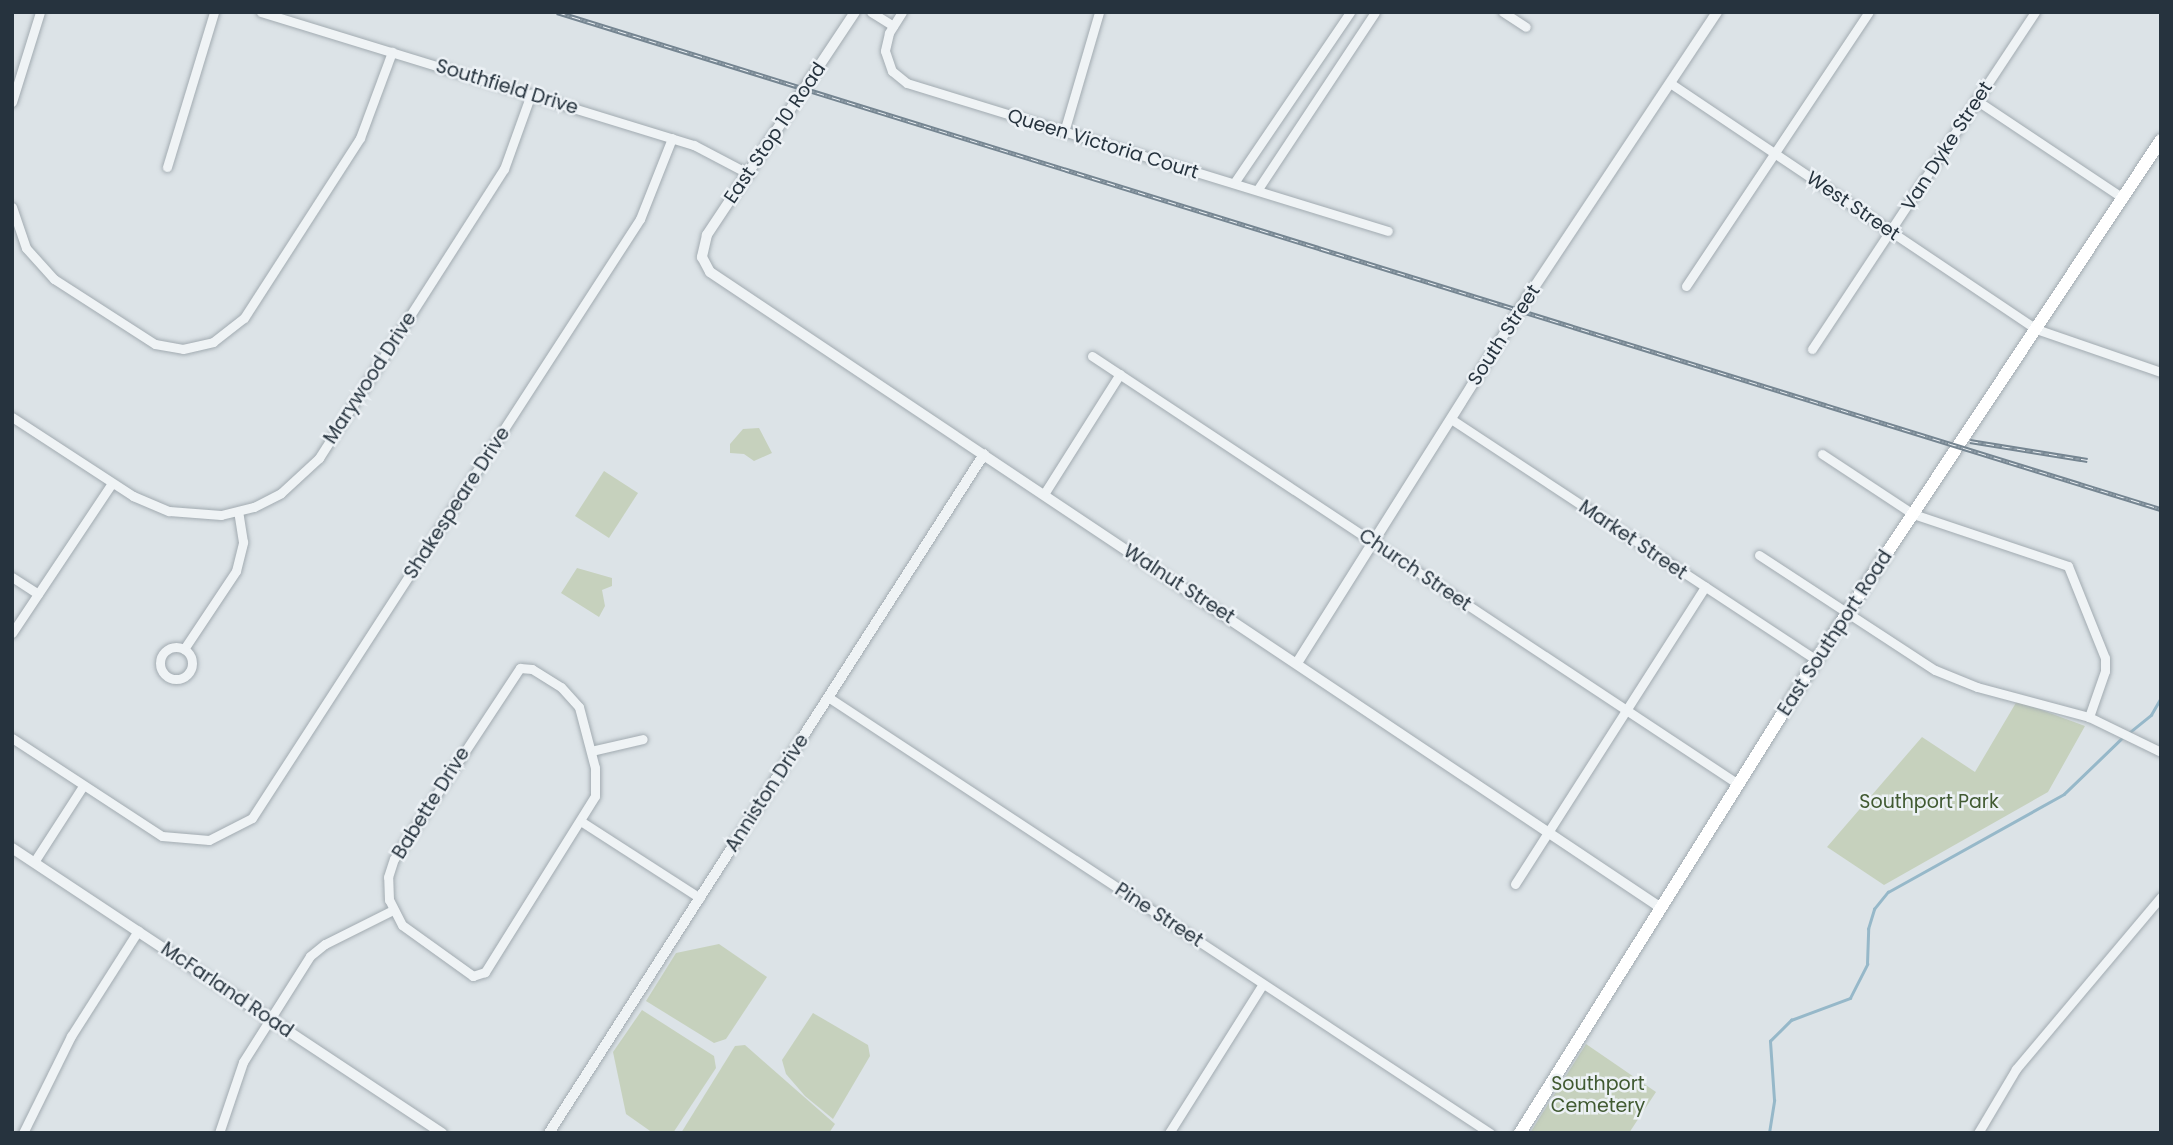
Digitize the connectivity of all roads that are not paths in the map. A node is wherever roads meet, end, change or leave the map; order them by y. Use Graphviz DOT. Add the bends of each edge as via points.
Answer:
graph roads {
  1 [pos="40,12"];
  2 [pos="214,12"];
  3 [pos="261,12"];
  4 [pos="855,12"];
  5 [pos="871,12"];
  6 [pos="902,12"];
  7 [pos="1099,12"];
  8 [pos="1350,12"];
  9 [pos="1376,12"];
  10 [pos="1503,12"];
  11 [pos="1717,12"];
  12 [pos="1869,12"];
  13 [pos="2035,12"];
  14 [pos="893,26"];
  15 [pos="1526,27"];
  16 [pos="392,52"];
  17 [pos="1670,83"];
  18 [pos="531,94"];
  19 [pos="1976,100"];
  20 [pos="12,102"];
  21 [pos="1064,132"];
  22 [pos="672,138"];
  23 [pos="2161,140"];
  24 [pos="1775,153"];
  25 [pos="167,167"];
  26 [pos="749,174"];
  27 [pos="1234,183"];
  28 [pos="1258,189"];
  29 [pos="2123,198"];
  30 [pos="12,207"];
  31 [pos="1891,230"];
  32 [pos="1388,231"];
  33 [pos="702,257"];
  34 [pos="1686,286"];
  35 [pos="2036,329"];
  36 [pos="1812,349"];
  37 [pos="1092,356"];
  38 [pos="2161,372"];
  39 [pos="1120,374"];
  40 [pos="12,417"];
  41 [pos="1451,419"];
  42 [pos="984,454"];
  43 [pos="1822,454"];
  44 [pos="112,483"];
  45 [pos="1044,494"];
  46 [pos="237,512"];
  47 [pos="1913,514"];
  48 [pos="1374,542"];
  49 [pos="1759,555"];
  50 [pos="12,577"];
  51 [pos="1705,587"];
  52 [pos="38,594"];
  53 [pos="1847,614"];
  54 [pos="12,633"];
  55 [pos="184,649"];
  56 [pos="1816,660"];
  57 [pos="1297,663"];
  58 [pos="828,697"];
  59 [pos="1626,710"];
  60 [pos="2089,716"];
  61 [pos="12,738"];
  62 [pos="643,740"];
  63 [pos="591,751"];
  64 [pos="2161,752"];
  65 [pos="1738,784"];
  66 [pos="83,786"];
  67 [pos="582,822"];
  68 [pos="1549,834"];
  69 [pos="12,848"];
  70 [pos="34,862"];
  71 [pos="1515,884"];
  72 [pos="2161,887"];
  73 [pos="700,898"];
  74 [pos="2158,899"];
  75 [pos="1661,908"];
  76 [pos="393,911"];
  77 [pos="138,931"];
  78 [pos="1263,984"];
  79 [pos="271,1019"];
  80 [pos="23,1133"];
  81 [pos="219,1133"];
  82 [pos="442,1133"];
  83 [pos="549,1133"];
  84 [pos="1169,1133"];
  85 [pos="1490,1133"];
  86 [pos="1520,1133"];
  87 [pos="1978,1133"];
  1 -- 20 [label="street"];
  2 -- 25 [label="street"];
  3 -- 16 [label="street, Southfield Drive"];
  4 -- 26 [label="street, East Stop 10 Road"];
  5 -- 14 [label="street"];
  6 -- 14 [label="street"];
  7 -- 21 [label="street"];
  8 -- 27 [label="street"];
  9 -- 28 [label="street"];
  10 -- 15 [label="street"];
  11 -- 17 [label="street, South Street"];
  12 -- 24 [label="street"];
  13 -- 19 [label="street, Van Dyke Street"];
  14 -- 21 [label="street, Queen Victoria Court" via="885,51 902,80"];
  16 -- 18 [label="street, Southfield Drive"];
  16 -- 30 [label="street" via="360,138 246,314 224,335 183,349 146,339 40,267 20,236"];
  17 -- 24 [label="street, West Street"];
  17 -- 41 [label="street, South Street"];
  18 -- 22 [label="street, Southfield Drive"];
  18 -- 46 [label="street, Marywood Drive" via="504,169 324,450 285,490"];
  19 -- 29 [label="street"];
  19 -- 31 [label="street, Van Dyke Street"];
  21 -- 27 [label="street, Queen Victoria Court"];
  22 -- 26 [label="street, Southfield Drive" via="713,152"];
  22 -- 66 [label="street, Shakespeare Drive" via="639,219 264,804 242,826 209,840 162,836"];
  23 -- 29 [label="main road, East Southport Road"];
  24 -- 31 [label="street, West Street"];
  24 -- 34 [label="street"];
  26 -- 33 [label="street, East Stop 10 Road" via="707,235"];
  27 -- 28 [label="street, Queen Victoria Court"];
  28 -- 32 [label="street, Queen Victoria Court"];
  29 -- 35 [label="main road, East Southport Road"];
  31 -- 35 [label="street, West Street"];
  31 -- 36 [label="street, Van Dyke Street"];
  33 -- 42 [label="street, Walnut Street" via="714,277"];
  35 -- 38 [label="street, West Street"];
  35 -- 47 [label="main road, East Southport Road"];
  37 -- 39 [label="street, Church Street"];
  39 -- 45 [label="street"];
  39 -- 48 [label="street, Church Street"];
  40 -- 44 [label="street, Marywood Drive"];
  41 -- 48 [label="street, South Street"];
  41 -- 51 [label="street, Market Street"];
  42 -- 45 [label="street, Walnut Street"];
  42 -- 58 [label="street, Anniston Drive"];
  43 -- 47 [label="street"];
  44 -- 46 [label="street, Marywood Drive" via="169,511 203,516"];
  44 -- 52 [label="street"];
  45 -- 57 [label="street, Walnut Street"];
  46 -- 55 [label="street" via="243,542 236,571"];
  47 -- 53 [label="main road, East Southport Road"];
  47 -- 60 [label="street" via="2065,563 2075,575 2105,656 2105,671"];
  48 -- 57 [label="street, South Street"];
  48 -- 59 [label="street, Church Street"];
  49 -- 53 [label="street"];
  50 -- 52 [label="street"];
  51 -- 56 [label="street, Market Street"];
  51 -- 59 [label="street"];
  52 -- 54 [label="street"];
  53 -- 56 [label="main road, East Southport Road"];
  53 -- 60 [label="street" via="1955,680"];
  56 -- 65 [label="main road, East Southport Road"];
  57 -- 68 [label="street, Walnut Street"];
  58 -- 73 [label="street, Anniston Drive"];
  58 -- 78 [label="street, Pine Street"];
  59 -- 65 [label="street, Church Street"];
  59 -- 68 [label="street"];
  60 -- 64 [label="street"];
  61 -- 66 [label="street"];
  62 -- 63 [label="street"];
  63 -- 67 [label="street" via="596,787"];
  63 -- 76 [label="street, Babette Drive" via="581,712 571,696 532,669 514,672 394,859 387,881"];
  65 -- 75 [label="main road, East Southport Road"];
  66 -- 70 [label="street"];
  67 -- 73 [label="street"];
  67 -- 76 [label="street" via="480,975 469,974 414,938"];
  68 -- 71 [label="street"];
  68 -- 75 [label="street, Walnut Street"];
  69 -- 70 [label="street, McFarland Road"];
  70 -- 77 [label="street, McFarland Road"];
  72 -- 74 [label="street"];
  73 -- 83 [label="street, Anniston Drive"];
  74 -- 87 [label="street" via="2016,1069"];
  75 -- 86 [label="main road, East Southport Road"];
  76 -- 79 [label="street" via="314,952"];
  77 -- 79 [label="street, McFarland Road"];
  77 -- 80 [label="street" via="71,1036"];
  78 -- 84 [label="street"];
  78 -- 85 [label="street, Pine Street"];
  79 -- 81 [label="street" via="243,1062"];
  79 -- 82 [label="street, McFarland Road"];
}
